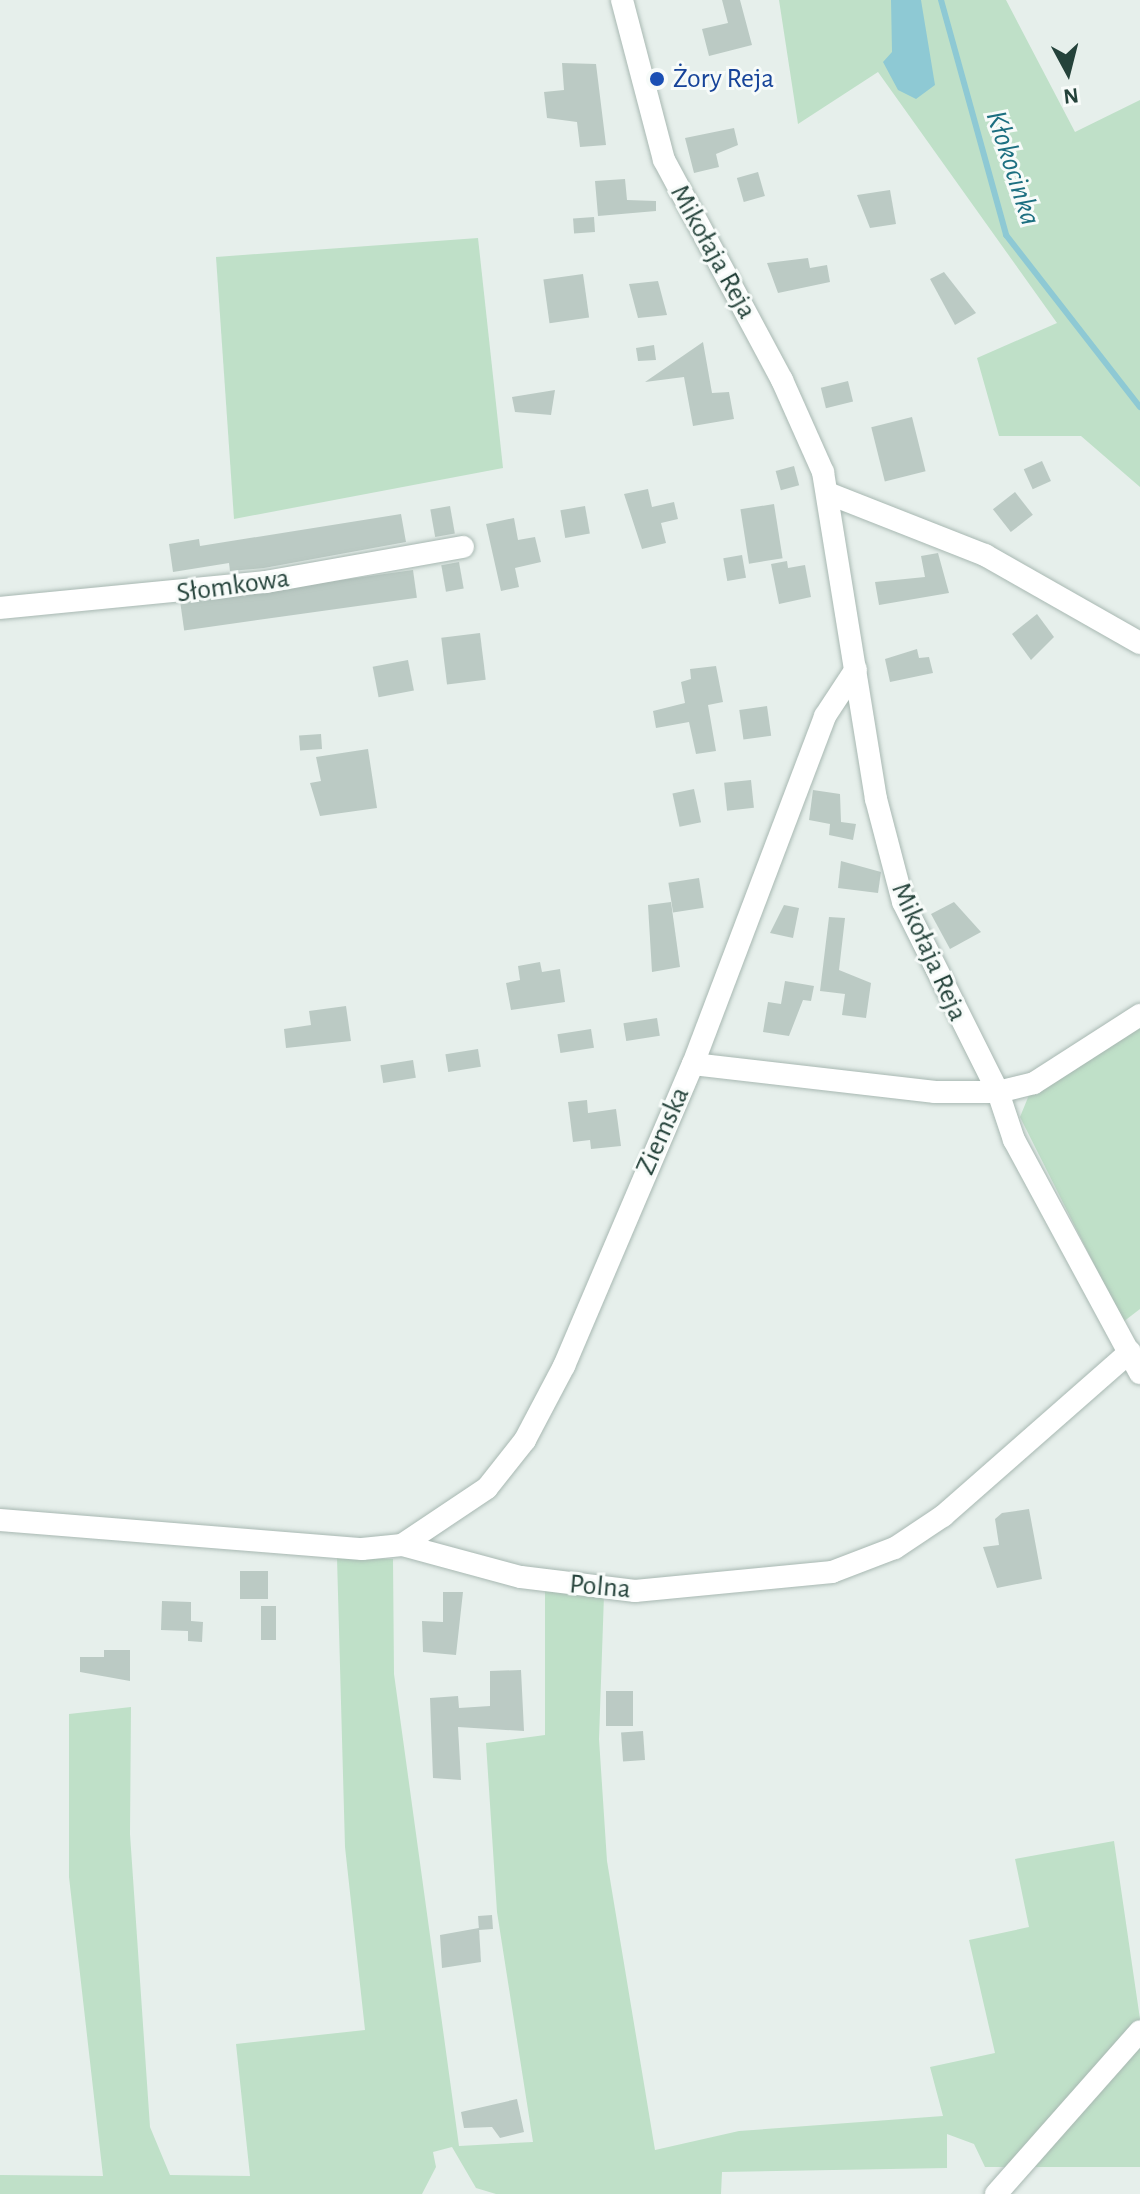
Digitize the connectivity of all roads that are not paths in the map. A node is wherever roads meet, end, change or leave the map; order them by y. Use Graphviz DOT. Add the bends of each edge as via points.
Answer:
graph roads {
  1 [pos="622,0"];
  2 [pos="830,494"];
  3 [pos="463,547"];
  4 [pos="0,608"];
  5 [pos="1140,643"];
  6 [pos="856,669"];
  7 [pos="1140,1015"];
  8 [pos="693,1064"];
  9 [pos="998,1092"];
  10 [pos="1130,1352"];
  11 [pos="1140,1373"];
  12 [pos="0,1520"];
  13 [pos="402,1545"];
  14 [pos="1140,2031"];
  15 [pos="996,2194"];
  1 -- 2 [label="street, Mikołaja Reja" via="664,160 788,391"];
  2 -- 5 [label="street" via="985,555"];
  2 -- 6 [label="street, Mikołaja Reja"];
  3 -- 4 [label="street, Słomkowa" via="236,586"];
  6 -- 8 [label="street, Ziemska" via="825,716"];
  6 -- 9 [label="street, Mikołaja Reja" via="876,799 903,902"];
  7 -- 9 [label="street" via="1034,1083"];
  8 -- 9 [label="street" via="935,1092"];
  8 -- 13 [label="street, Ziemska" via="525,1440 487,1488"];
  9 -- 10 [label="street, Mikołaja Reja" via="1014,1140"];
  10 -- 11 [label="street, Mikołaja Reja"];
  10 -- 13 [label="street, Polna" via="943,1516 895,1548 832,1572 635,1591 521,1577"];
  12 -- 13 [label="street, Polna" via="362,1549"];
  14 -- 15 [label="street"];
}
